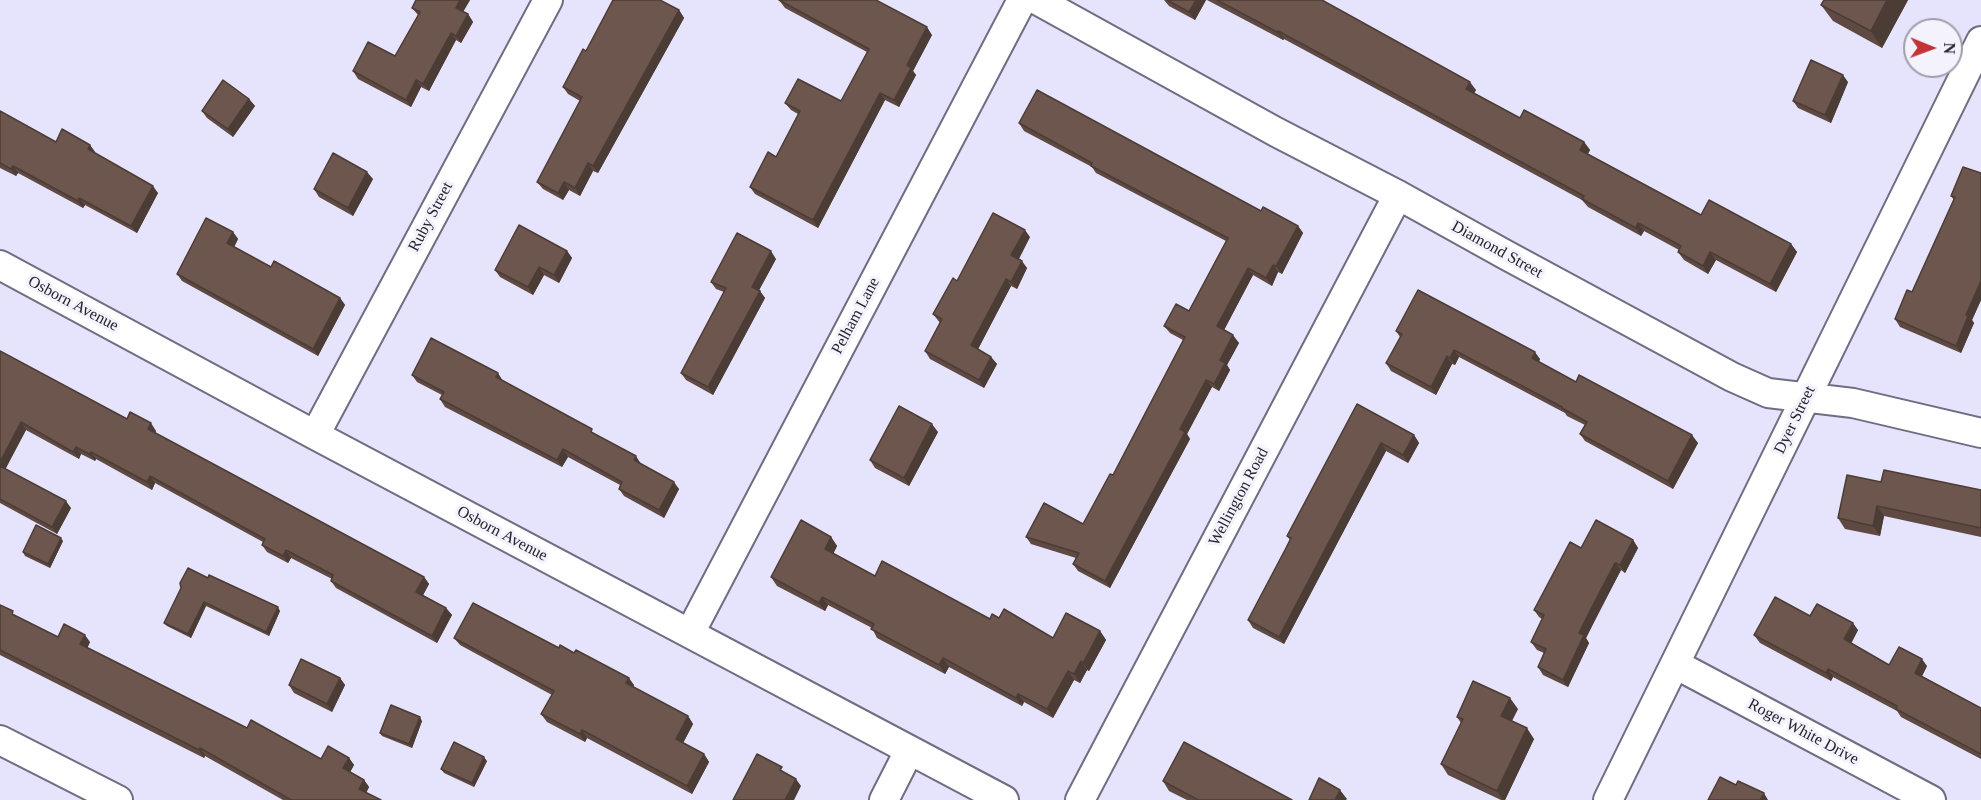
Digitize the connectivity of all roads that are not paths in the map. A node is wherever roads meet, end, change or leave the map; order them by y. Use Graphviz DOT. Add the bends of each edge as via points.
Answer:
graph roads {
  1 [pos="548,0"];
  2 [pos="1022,0"];
  3 [pos="1037,0"];
  4 [pos="1981,41"];
  5 [pos="1398,195"];
  6 [pos="0,265"];
  7 [pos="1806,397"];
  8 [pos="1981,433"];
  9 [pos="315,435"];
  10 [pos="690,633"];
  11 [pos="1675,664"];
  12 [pos="0,740"];
  13 [pos="909,751"];
  14 [pos="118,800"];
  15 [pos="884,800"];
  16 [pos="1004,800"];
  17 [pos="1080,800"];
  18 [pos="1608,800"];
  19 [pos="1931,800"];
  1 -- 9 [label="street, Ruby Street"];
  2 -- 10 [label="street, Pelham Lane"];
  3 -- 5 [label="street, Diamond Street"];
  4 -- 7 [label="street, Dyer Street"];
  5 -- 7 [label="street, Diamond Street" via="1732,377 1768,393"];
  5 -- 17 [label="street, Wellington Road"];
  6 -- 9 [label="street, Osborn Avenue"];
  7 -- 8 [label="street, Diamond Street" via="1852,403"];
  7 -- 11 [label="street, Dyer Street"];
  9 -- 10 [label="street, Osborn Avenue"];
  10 -- 13 [label="street, Osborn Avenue"];
  11 -- 18 [label="street, Dyer Street"];
  11 -- 19 [label="street, Roger White Drive"];
  12 -- 14 [label="street"];
  13 -- 15 [label="street"];
  13 -- 16 [label="street, Osborn Avenue"];
}
